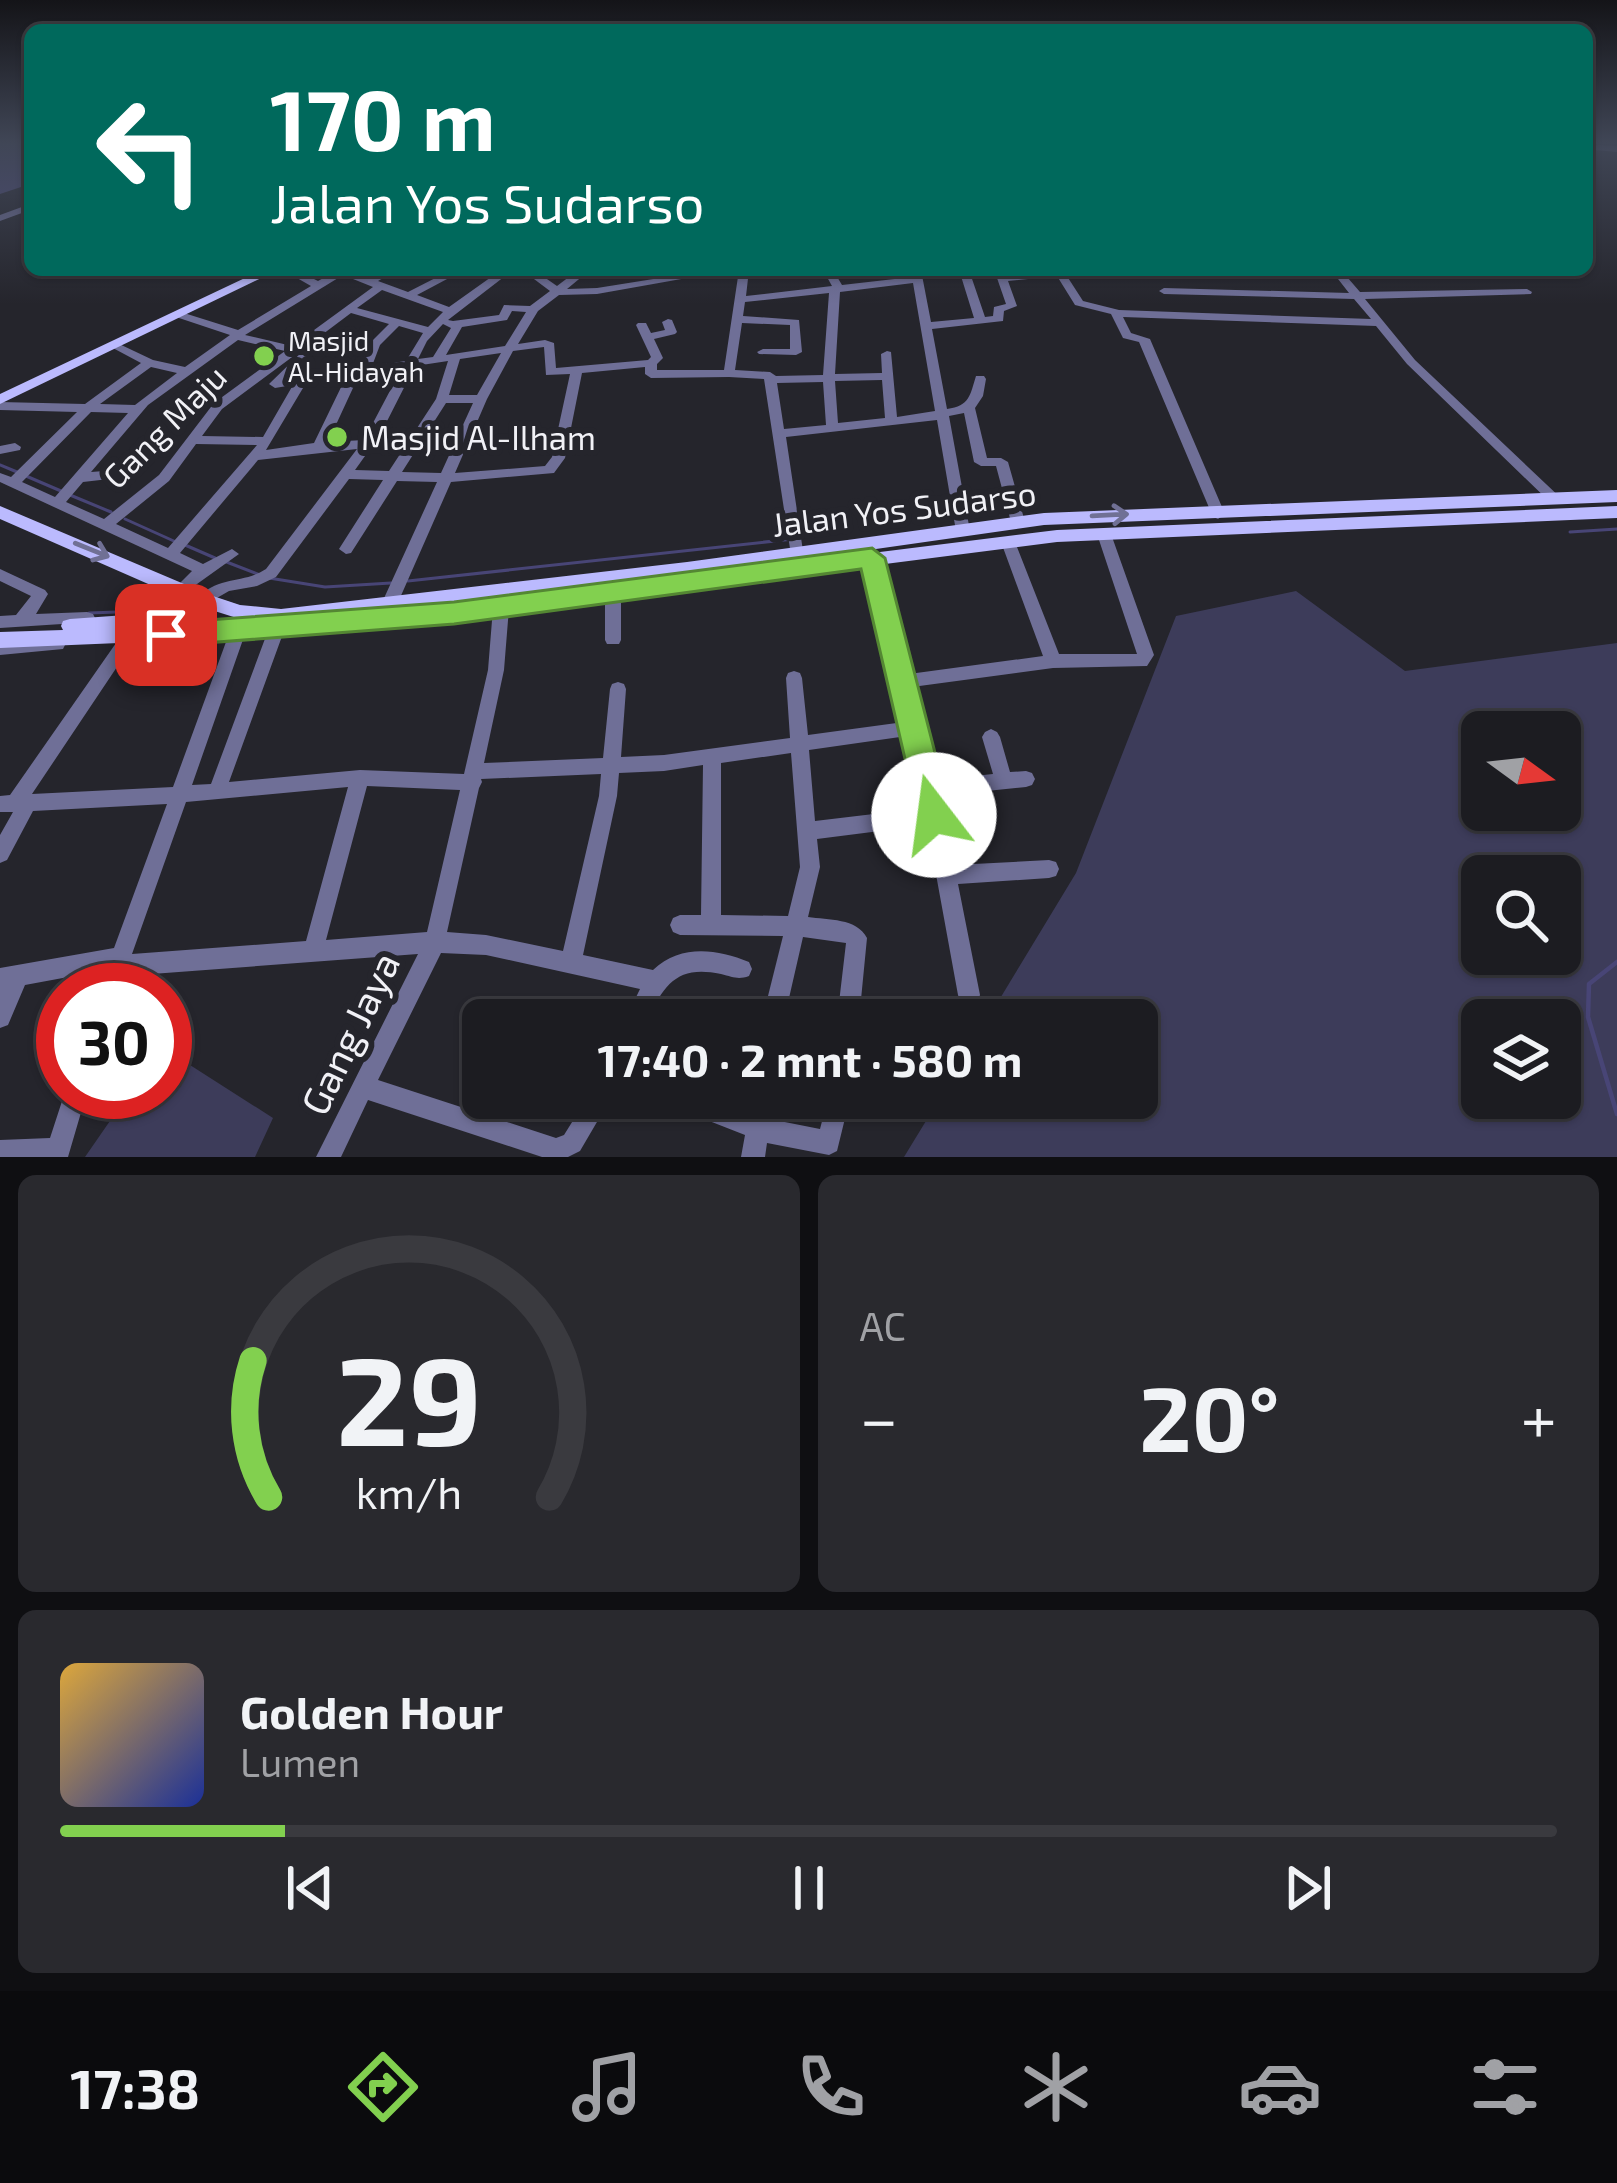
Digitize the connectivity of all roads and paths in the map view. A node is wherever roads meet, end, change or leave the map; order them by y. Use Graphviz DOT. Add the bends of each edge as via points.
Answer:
graph roads {
  1 [pos="260,276"];
  2 [pos="300,276"];
  3 [pos="332,276"];
  4 [pos="353,276"];
  5 [pos="385,276"];
  6 [pos="437,276"];
  7 [pos="447,276"];
  8 [pos="501,276"];
  9 [pos="535,276"];
  10 [pos="575,276"];
  11 [pos="681,276"];
  12 [pos="743,276"];
  13 [pos="831,276"];
  14 [pos="910,276"];
  15 [pos="916,276"];
  16 [pos="965,276"];
  17 [pos="998,276"];
  18 [pos="1062,276"];
  19 [pos="1341,276"];
  20 [pos="441,279"];
  21 [pos="375,284"];
  22 [pos="317,285"];
  23 [pos="837,289"];
  24 [pos="1164,291"];
  25 [pos="558,292"];
  26 [pos="1527,292"];
  27 [pos="410,296"];
  28 [pos="1357,296"];
  29 [pos="739,299"];
  30 [pos="517,301"];
  31 [pos="347,309"];
  32 [pos="534,309"];
  33 [pos="1117,314"];
  34 [pos="179,315"];
  35 [pos="736,319"];
  36 [pos="398,322"];
  37 [pos="444,322"];
  38 [pos="668,322"];
  39 [pos="981,322"];
  40 [pos="1376,322"];
  41 [pos="926,326"];
  42 [pos="238,335"];
  43 [pos="115,345"];
  44 [pos="294,346"];
  45 [pos="314,347"];
  46 [pos="374,347"];
  47 [pos="510,347"];
  48 [pos="887,354"];
  49 [pos="456,356"];
  50 [pos="437,359"];
  51 [pos="149,363"];
  52 [pos="651,363"];
  53 [pos="408,366"];
  54 [pos="577,370"];
  55 [pos="187,371"];
  56 [pos="729,373"];
  57 [pos="358,374"];
  58 [pos="887,376"];
  59 [pos="770,378"];
  60 [pos="829,379"];
  61 [pos="980,379"];
  62 [pos="300,383"];
  63 [pos="442,398"];
  64 [pos="481,399"];
  65 [pos="0,403"];
  66 [pos="89,407"];
  67 [pos="969,409"];
  68 [pos="135,410"];
  69 [pos="940,414"];
  70 [pos="890,420"];
  71 [pos="832,425"];
  72 [pos="779,434"];
  73 [pos="195,440"];
  74 [pos="267,441"];
  75 [pos="366,444"];
  76 [pos="320,447"];
  77 [pos="255,456"];
  78 [pos="130,473"];
  79 [pos="346,474"];
  80 [pos="394,475"];
  81 [pos="16,476"];
  82 [pos="445,478"];
  83 [pos="68,491"];
  84 [pos="1617,496"];
  85 [pos="1557,501"];
  86 [pos="0,512"];
  87 [pos="1617,512"];
  88 [pos="1217,514"];
  89 [pos="115,518"];
  90 [pos="1018,522"];
  91 [pos="963,531"];
  92 [pos="1104,534"];
  93 [pos="1008,542"];
  94 [pos="795,543"];
  95 [pos="178,548"];
  96 [pos="346,549"];
  97 [pos="872,558"];
  98 [pos="218,562"];
  99 [pos="0,575"];
  100 [pos="688,576"];
  101 [pos="225,584"];
  102 [pos="184,588"];
  103 [pos="613,594"];
  104 [pos="203,600"];
  105 [pos="388,607"];
  106 [pos="501,608"];
  107 [pos="16,620"];
  108 [pos="160,621"];
  109 [pos="278,628"];
  110 [pos="58,632"];
  111 [pos="238,632"];
  112 [pos="119,638"];
  113 [pos="613,640"];
  114 [pos="0,644"];
  115 [pos="1053,662"];
  116 [pos="794,678"];
  117 [pos="904,681"];
  118 [pos="618,688"];
  119 [pos="913,728"];
  120 [pos="991,737"];
  121 [pos="800,745"];
  122 [pos="712,755"];
  123 [pos="612,765"];
  124 [pos="474,777"];
  125 [pos="360,778"];
  126 [pos="1026,779"];
  127 [pos="1004,781"];
  128 [pos="926,789"];
  129 [pos="217,791"];
  130 [pos="177,795"];
  131 [pos="14,803"];
  132 [pos="934,815"];
  133 [pos="808,831"];
  134 [pos="0,854"];
  135 [pos="1048,869"];
  136 [pos="946,874"];
  137 [pos="711,923"];
  138 [pos="680,925"];
  139 [pos="798,926"];
  140 [pos="434,942"];
  141 [pos="314,948"];
  142 [pos="118,961"];
  143 [pos="570,965"];
  144 [pos="742,969"];
  145 [pos="9,978"];
  146 [pos="652,981"];
  147 [pos="969,995"];
  148 [pos="645,999"];
  149 [pos="779,999"];
  150 [pos="850,999"];
  151 [pos="0,1017"];
  152 [pos="363,1087"];
  153 [pos="68,1119"];
  154 [pos="587,1119"];
  155 [pos="749,1119"];
  156 [pos="758,1119"];
  157 [pos="834,1119"];
  158 [pos="0,1152"];
  159 [pos="57,1154"];
  160 [pos="328,1157"];
  161 [pos="752,1157"];
  1 -- 34 [label="main road"];
  2 -- 22 [label="street"];
  3 -- 22 [label="street"];
  4 -- 21 [label="street"];
  5 -- 21 [label="street, Gang Maju"];
  6 -- 20 [label="street"];
  7 -- 20 [label="street"];
  8 -- 37 [label="street"];
  9 -- 25 [label="street"];
  10 -- 25 [label="street"];
  11 -- 25 [label="street"];
  12 -- 29 [label="street"];
  13 -- 23 [label="street"];
  14 -- 23 [label="street"];
  15 -- 41 [label="street"];
  16 -- 39 [label="street"];
  17 -- 39 [label="street" via="1012,306"];
  18 -- 33 [label="street" via="1079,303"];
  19 -- 28 [label="street"];
  20 -- 27 [label="street"];
  21 -- 27 [label="street"];
  21 -- 31 [label="street, Gang Maju"];
  22 -- 42 [label="street"];
  23 -- 29 [label="street"];
  23 -- 60 [label="street"];
  24 -- 28 [label="street"];
  25 -- 32 [label="street"];
  26 -- 28 [label="street"];
  27 -- 37 [label="street"];
  28 -- 40 [label="street"];
  29 -- 35 [label="street"];
  30 -- 32 [label="street"];
  31 -- 36 [label="street"];
  31 -- 44 [label="street, Gang Maju"];
  32 -- 37 [label="street"];
  32 -- 47 [label="street"];
  33 -- 40 [label="street"];
  33 -- 88 [label="street" via="1127,336 1144,339"];
  34 -- 42 [label="street"];
  34 -- 43 [label="main road"];
  35 -- 56 [label="street"];
  35 -- 59 [label="street" via="795,322 796,352 768,352"];
  36 -- 37 [label="street"];
  36 -- 46 [label="street"];
  37 -- 50 [label="street"];
  37 -- 53 [label="street"];
  38 -- 52 [label="street" via="671,332 646,331 657,358"];
  39 -- 41 [label="street"];
  40 -- 85 [label="street"];
  41 -- 69 [label="street"];
  42 -- 44 [label="street"];
  42 -- 55 [label="street"];
  43 -- 51 [label="street"];
  43 -- 65 [label="main road"];
  44 -- 45 [label="street"];
  44 -- 73 [label="street, Gang Maju" via="218,406"];
  45 -- 46 [label="street"];
  45 -- 62 [label="street" via="275,384"];
  46 -- 57 [label="street"];
  47 -- 49 [label="street"];
  47 -- 54 [label="street" via="547,344 550,372"];
  47 -- 64 [label="street"];
  48 -- 58 [label="street"];
  49 -- 50 [label="street"];
  49 -- 63 [label="street"];
  50 -- 53 [label="street"];
  51 -- 55 [label="street"];
  51 -- 66 [label="street"];
  52 -- 54 [label="street"];
  52 -- 56 [label="street" via="651,374"];
  53 -- 57 [label="street"];
  53 -- 75 [label="street"];
  54 -- 82 [label="street" via="554,467"];
  55 -- 68 [label="street"];
  56 -- 59 [label="street"];
  57 -- 62 [label="street"];
  57 -- 76 [label="street"];
  58 -- 60 [label="street"];
  58 -- 70 [label="street"];
  59 -- 60 [label="street"];
  59 -- 72 [label="street"];
  60 -- 71 [label="street"];
  61 -- 67 [label="street"];
  62 -- 74 [label="street"];
  63 -- 64 [label="street"];
  63 -- 80 [label="street"];
  64 -- 82 [label="street"];
  65 -- 66 [label="street"];
  66 -- 68 [label="street"];
  66 -- 81 [label="street"];
  67 -- 69 [label="street"];
  67 -- 90 [label="street" via="981,462 1001,462"];
  68 -- 83 [label="street"];
  69 -- 70 [label="street"];
  69 -- 91 [label="street"];
  70 -- 71 [label="street"];
  71 -- 72 [label="street"];
  72 -- 94 [label="street"];
  73 -- 74 [label="street"];
  73 -- 89 [label="street, Gang Maju"];
  74 -- 77 [label="street"];
  75 -- 76 [label="street"];
  75 -- 79 [label="street"];
  76 -- 77 [label="street"];
  77 -- 95 [label="street"];
  78 -- 83 [label="street"];
  79 -- 80 [label="street"];
  79 -- 101 [label="street" via="266,578"];
  80 -- 82 [label="street"];
  80 -- 96 [label="street"];
  81 -- 83 [label="street"];
  82 -- 105 [label="street"];
  83 -- 89 [label="street"];
  84 -- 85 [label="main road, Jalan Yos Sudarso"];
  85 -- 88 [label="main road, Jalan Yos Sudarso"];
  86 -- 102 [label="main road, Jalan Yos Sudarso, one-way"];
  87 -- 92 [label="main road, Jalan Yos Sudarso"];
  90 -- 88 [label="main road, Jalan Yos Sudarso, one-way"];
  89 -- 95 [label="street"];
  90 -- 91 [label="main road, Jalan Yos Sudarso"];
  91 -- 94 [label="main road, Jalan Yos Sudarso"];
  92 -- 93 [label="main road, Jalan Yos Sudarso"];
  92 -- 115 [label="street" via="1144,659"];
  93 -- 97 [label="main road, Jalan Yos Sudarso"];
  93 -- 115 [label="street"];
  94 -- 100 [label="main road, Jalan Yos Sudarso"];
  95 -- 98 [label="street"];
  97 -- 100 [label="main road, Jalan Yos Sudarso"];
  97 -- 117 [label="street"];
  98 -- 101 [label="street"];
  98 -- 102 [label="street"];
  99 -- 107 [label="street" via="40,594"];
  100 -- 103 [label="main road, Jalan Yos Sudarso"];
  100 -- 105 [label="main road, Jalan Yos Sudarso"];
  101 -- 104 [label="street"];
  102 -- 104 [label="main road, Jalan Yos Sudarso"];
  103 -- 106 [label="main road, Jalan Yos Sudarso"];
  103 -- 113 [label="street"];
  104 -- 105 [label="main road, Jalan Yos Sudarso" via="260,616"];
  104 -- 108 [label="main road"];
  106 -- 109 [label="main road, Jalan Yos Sudarso"];
  106 -- 124 [label="street, Gang Jaya"];
  107 -- 108 [label="street"];
  107 -- 110 [label="main road"];
  108 -- 110 [label="main road"];
  109 -- 111 [label="main road, Jalan Yos Sudarso"];
  109 -- 129 [label="street"];
  110 -- 112 [label="main road, Jalan Yos Sudarso"];
  110 -- 114 [label="main road"];
  111 -- 112 [label="main road, Jalan Yos Sudarso"];
  111 -- 130 [label="street"];
  112 -- 114 [label="street"];
  112 -- 131 [label="street"];
  115 -- 117 [label="street"];
  116 -- 121 [label="street"];
  117 -- 119 [label="street"];
  118 -- 123 [label="street"];
  119 -- 121 [label="street"];
  119 -- 128 [label="street"];
  120 -- 127 [label="street"];
  121 -- 122 [label="street"];
  121 -- 133 [label="street"];
  122 -- 123 [label="street"];
  122 -- 137 [label="street"];
  123 -- 124 [label="street"];
  123 -- 143 [label="street"];
  124 -- 125 [label="street"];
  124 -- 140 [label="street, Gang Jaya"];
  125 -- 129 [label="street"];
  125 -- 141 [label="street, Gang Jaya"];
  126 -- 127 [label="street"];
  127 -- 128 [label="street"];
  128 -- 132 [label="street"];
  129 -- 130 [label="street"];
  130 -- 131 [label="street"];
  130 -- 142 [label="street"];
  131 -- 134 [label="street"];
  132 -- 133 [label="street"];
  132 -- 136 [label="street"];
  133 -- 139 [label="street"];
  135 -- 136 [label="street"];
  136 -- 147 [label="street"];
  137 -- 138 [label="street"];
  137 -- 139 [label="street"];
  139 -- 149 [label="street"];
  139 -- 150 [label="street" via="857,938"];
  140 -- 141 [label="street, Gang Jaya"];
  140 -- 143 [label="street, Gang Jaya"];
  140 -- 152 [label="street, Gang Jaya"];
  141 -- 142 [label="street, Gang Jaya"];
  142 -- 145 [label="street, Gang Jaya"];
  143 -- 146 [label="street, Gang Jaya"];
  144 -- 146 [label="street" via="705,958"];
  145 -- 151 [label="street"];
  146 -- 148 [label="street"];
  152 -- 154 [label="street" via="557,1150"];
  152 -- 160 [label="street, Gang Jaya"];
  153 -- 159 [label="street"];
  155 -- 161 [label="street"];
  156 -- 157 [label="street" via="829,1143"];
  158 -- 159 [label="street"];
}
